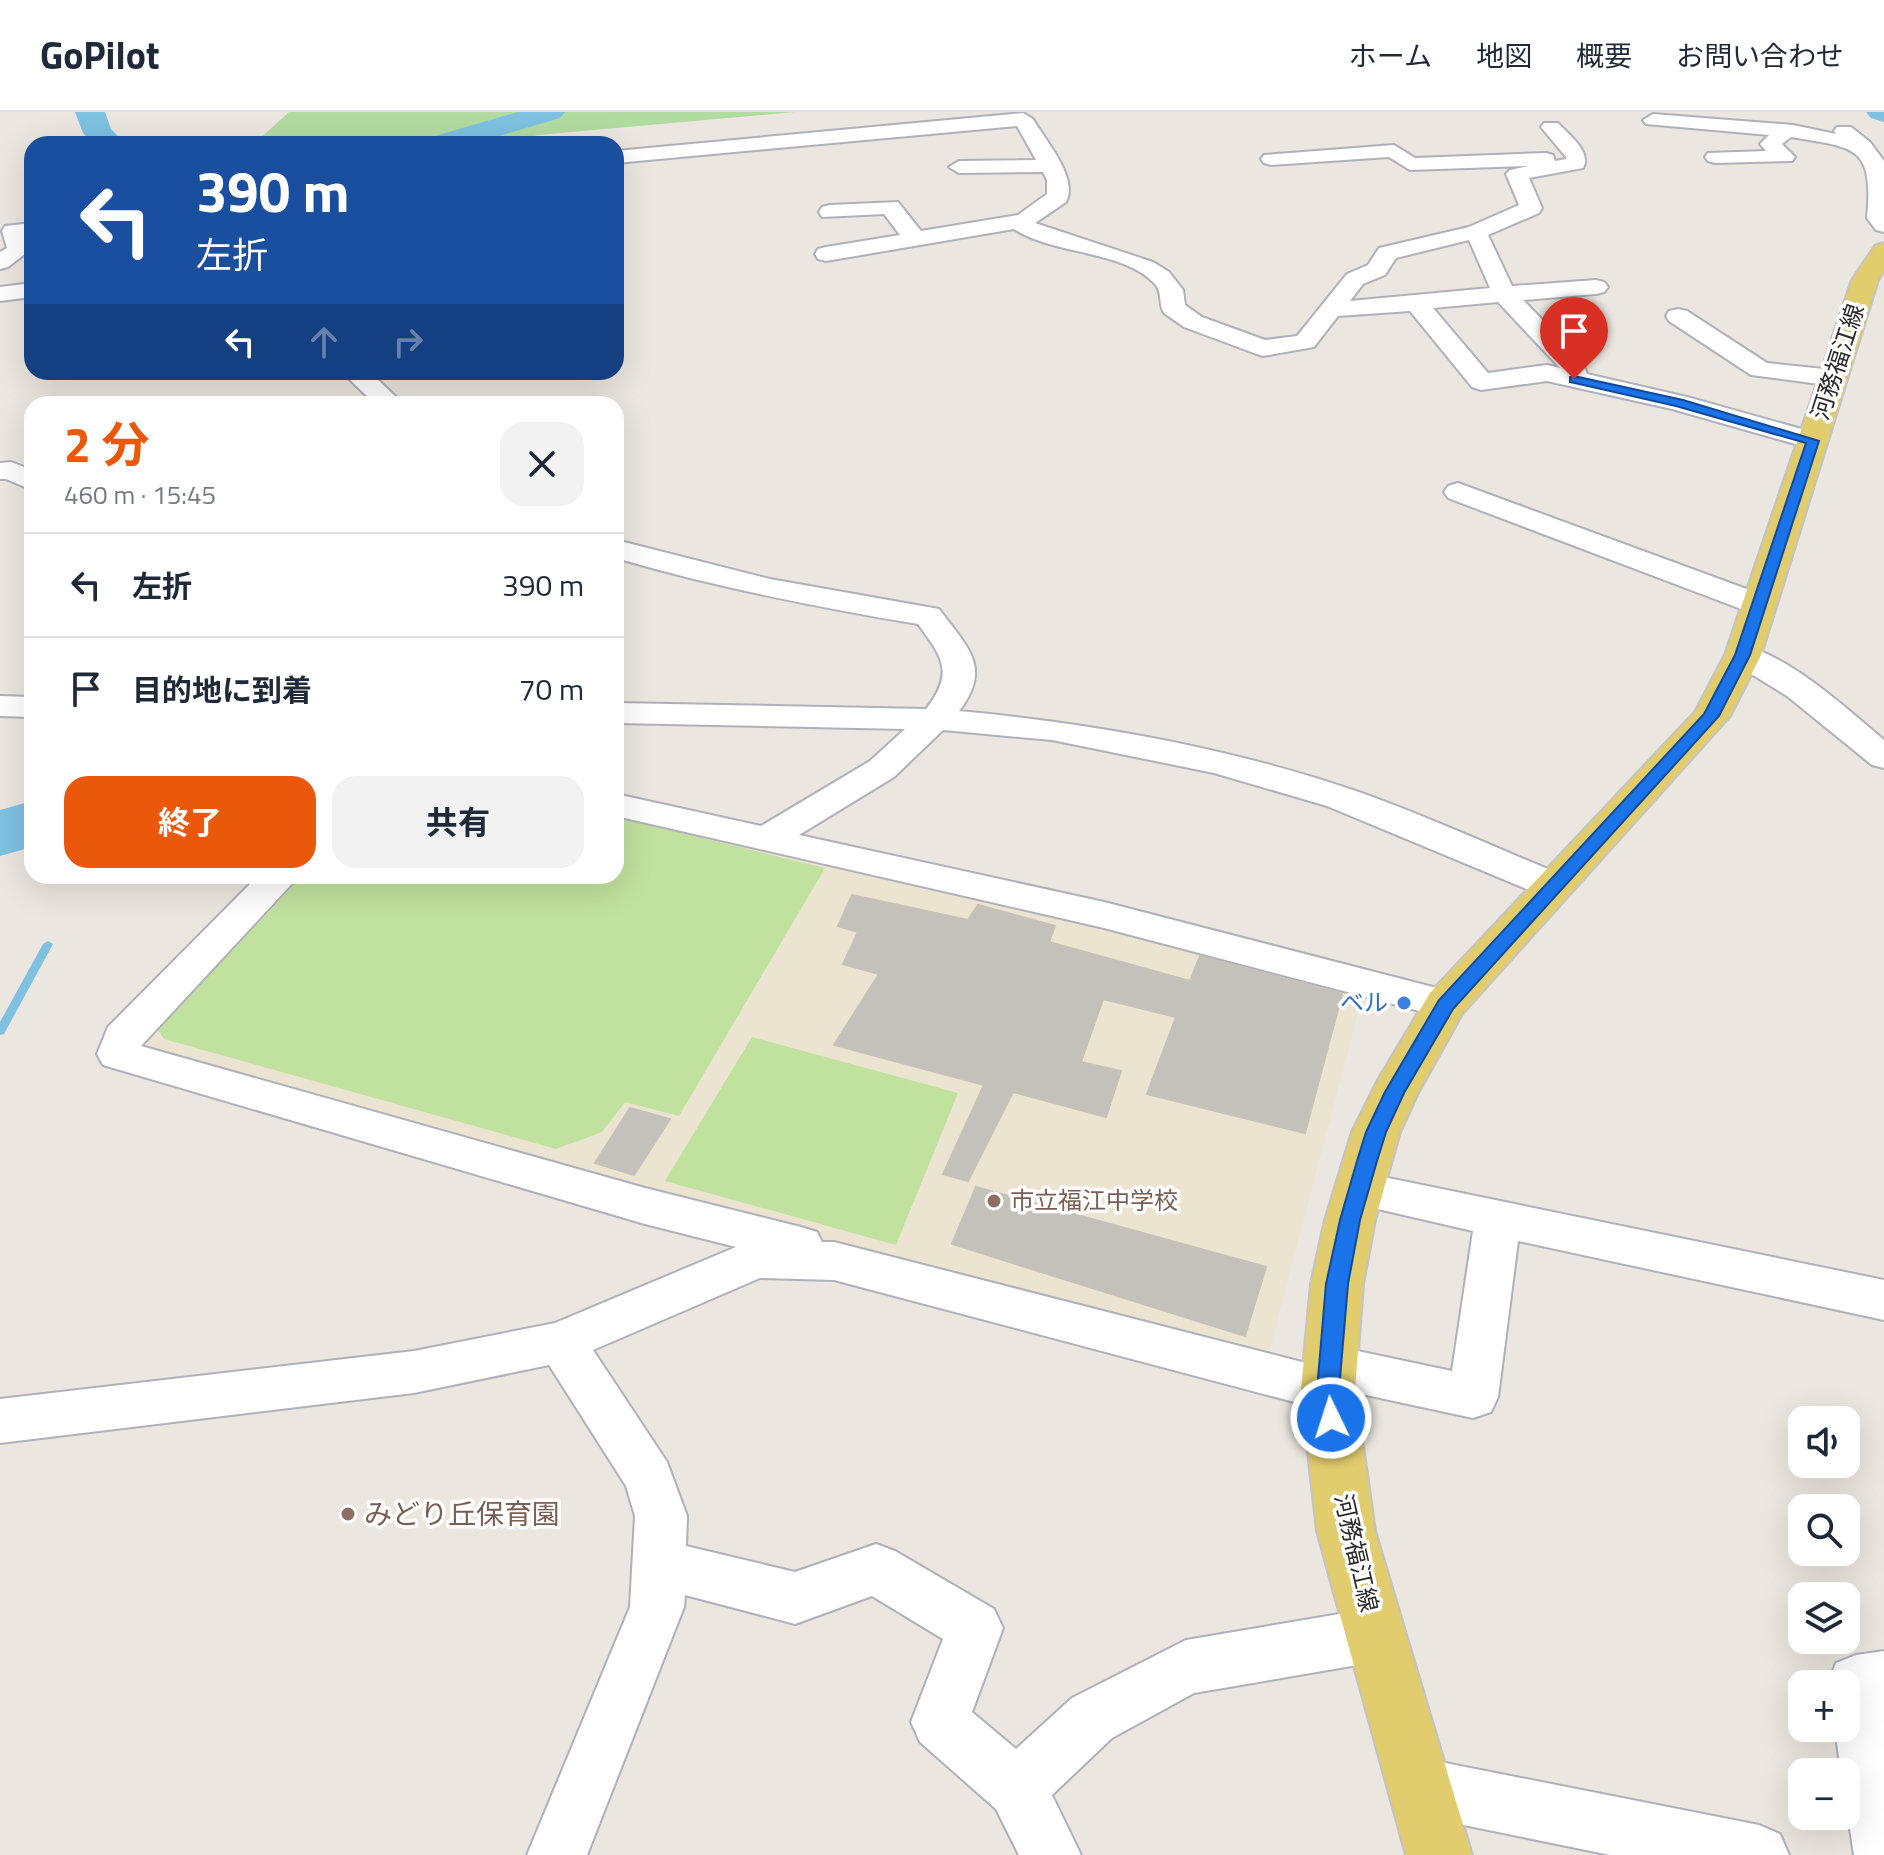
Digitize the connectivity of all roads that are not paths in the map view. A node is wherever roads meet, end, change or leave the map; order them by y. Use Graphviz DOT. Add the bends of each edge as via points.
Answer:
graph roads {
  1 [pos="1821,115"];
  2 [pos="1653,120"];
  3 [pos="1551,127"];
  4 [pos="886,131"];
  5 [pos="1786,131"];
  6 [pos="1863,146"];
  7 [pos="672,151"];
  8 [pos="897,153"];
  9 [pos="624,156"];
  10 [pos="1715,157"];
  11 [pos="1576,158"];
  12 [pos="1271,159"];
  13 [pos="788,162"];
  14 [pos="1050,166"];
  15 [pos="959,167"];
  16 [pos="1026,220"];
  17 [pos="1884,225"];
  18 [pos="1476,232"];
  19 [pos="916,240"];
  20 [pos="854,250"];
  21 [pos="1884,251"];
  22 [pos="826,254"];
  23 [pos="1377,270"];
  24 [pos="24,275"];
  25 [pos="0,278"];
  26 [pos="1596,287"];
  27 [pos="24,291"];
  28 [pos="0,294"];
  29 [pos="1504,294"];
  30 [pos="1416,303"];
  31 [pos="1334,309"];
  32 [pos="1678,316"];
  33 [pos="1834,378"];
  34 [pos="1574,379"];
  35 [pos="364,380"];
  36 [pos="381,396"];
  37 [pos="1813,441"];
  38 [pos="0,471"];
  39 [pos="24,477"];
  40 [pos="1458,492"];
  41 [pos="624,552"];
  42 [pos="1760,605"];
  43 [pos="1743,655"];
  44 [pos="0,706"];
  45 [pos="24,707"];
  46 [pos="624,713"];
  47 [pos="935,719"];
  48 [pos="1884,758"];
  49 [pos="624,807"];
  50 [pos="764,840"];
  51 [pos="272,884"];
  52 [pos="1554,886"];
  53 [pos="1446,1004"];
  54 [pos="1359,1189"];
  55 [pos="1498,1218"];
  56 [pos="834,1261"];
  57 [pos="1884,1300"];
  58 [pos="561,1342"];
  59 [pos="1329,1378"];
  60 [pos="0,1421"];
  61 [pos="659,1564"];
  62 [pos="1375,1635"];
  63 [pos="1884,1678"];
  64 [pos="1420,1787"];
  65 [pos="1017,1788"];
  66 [pos="557,1855"];
  67 [pos="1051,1855"];
  68 [pos="1439,1855"];
  69 [pos="1759,1855"];
  70 [pos="1884,1855"];
  1 -- 6 [label="street"];
  2 -- 5 [label="street"];
  3 -- 11 [label="street"];
  4 -- 7 [label="street"];
  4 -- 8 [label="street"];
  4 -- 14 [label="street" via="1023,119"];
  5 -- 6 [label="street"];
  5 -- 10 [label="street" via="1770,144 1785,157"];
  6 -- 17 [label="street" via="1882,177 1878,218"];
  7 -- 9 [label="street"];
  7 -- 13 [label="street" via="678,171"];
  11 -- 12 [label="street" via="1410,164 1394,151"];
  11 -- 18 [label="street" via="1576,164 1517,174 1531,208"];
  14 -- 15 [label="street"];
  14 -- 16 [label="street" via="1058,180 1058,197"];
  16 -- 19 [label="street"];
  16 -- 31 [label="street" via="1023,225 1034,233 1147,268 1170,288 1173,308 1193,322 1263,348 1305,342"];
  18 -- 23 [label="street" via="1400,247 1387,253"];
  18 -- 29 [label="street"];
  19 -- 20 [label="street"];
  19 -- 20 [label="street" via="890,207 825,204"];
  20 -- 22 [label="street"];
  21 -- 33 [label="main road, 河務福江線" via="1865,280"];
  23 -- 30 [label="street"];
  23 -- 31 [label="street" via="1355,279"];
  24 -- 25 [label="street"];
  26 -- 29 [label="street"];
  27 -- 28 [label="street"];
  29 -- 30 [label="street"];
  29 -- 34 [label="street" via="1573,366"];
  30 -- 31 [label="street"];
  30 -- 34 [label="street" via="1481,382 1547,373"];
  32 -- 33 [label="street" via="1760,370"];
  33 -- 37 [label="main road, 河務福江線"];
  34 -- 37 [label="street"];
  35 -- 36 [label="street"];
  37 -- 42 [label="main road, 河務福江線"];
  38 -- 39 [label="street"];
  40 -- 42 [label="street"];
  41 -- 47 [label="street" via="800,595 928,616 958,657 957,691"];
  42 -- 43 [label="main road, 河務福江線"];
  43 -- 48 [label="street" via="1827,709"];
  43 -- 52 [label="main road, 河務福江線" via="1711,716"];
  44 -- 45 [label="street"];
  46 -- 47 [label="street"];
  47 -- 50 [label="street" via="882,769"];
  47 -- 52 [label="street" via="1052,730 1271,777 1380,813"];
  49 -- 50 [label="street"];
  50 -- 53 [label="street" via="1104,915"];
  51 -- 56 [label="street" via="123,1037 118,1054 645,1206 818,1249"];
  52 -- 53 [label="main road, 河務福江線"];
  53 -- 54 [label="main road, 河務福江線" via="1382,1119"];
  54 -- 55 [label="street"];
  54 -- 59 [label="main road, 河務福江線" via="1337,1284"];
  55 -- 57 [label="street"];
  55 -- 59 [label="street" via="1473,1397"];
  56 -- 58 [label="street" via="756,1259"];
  56 -- 59 [label="street"];
  58 -- 60 [label="street" via="414,1372"];
  58 -- 61 [label="street" via="649,1478 661,1516"];
  59 -- 62 [label="main road, 河務福江線" via="1346,1531"];
  61 -- 65 [label="street" via="795,1598 876,1569 975,1628 940,1722"];
  61 -- 66 [label="street" via="657,1607"];
  62 -- 64 [label="main road, 河務福江線"];
  62 -- 65 [label="street" via="1186,1667 1092,1718"];
  63 -- 70 [label="street" via="1856,1683"];
  64 -- 68 [label="main road, 河務福江線"];
  64 -- 69 [label="street"];
  65 -- 67 [label="street"];
}
